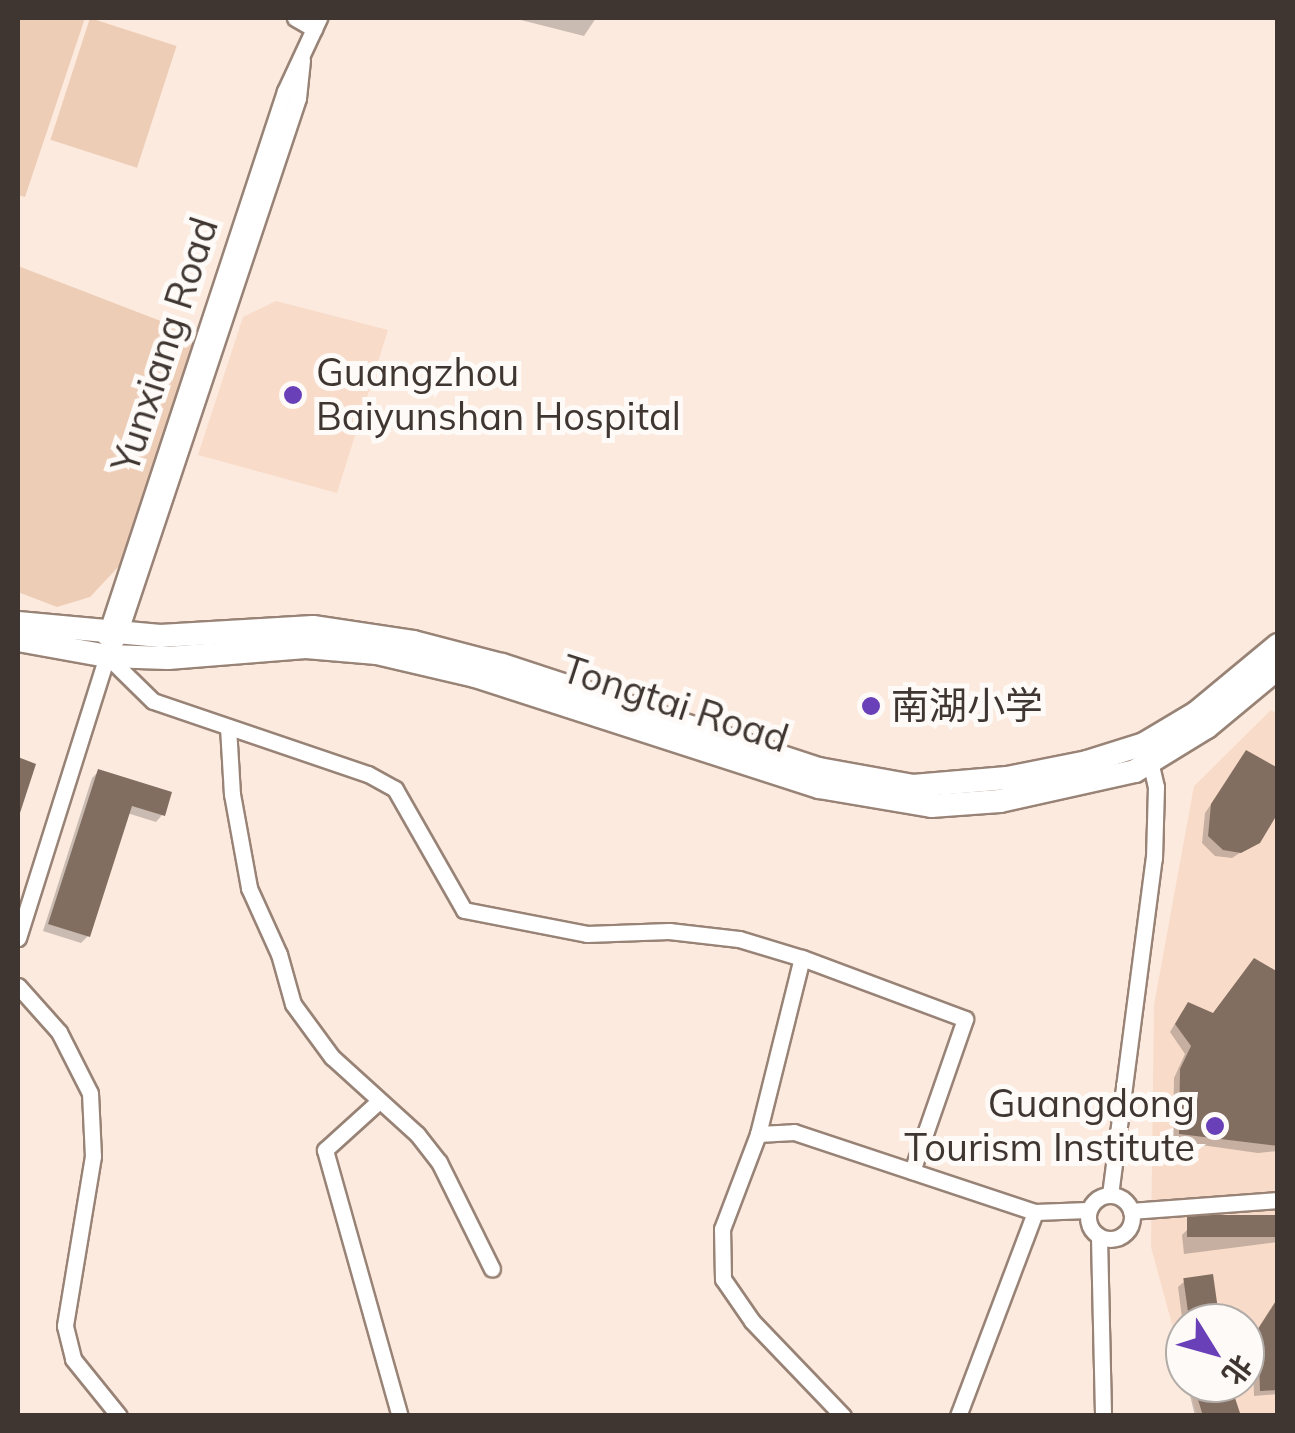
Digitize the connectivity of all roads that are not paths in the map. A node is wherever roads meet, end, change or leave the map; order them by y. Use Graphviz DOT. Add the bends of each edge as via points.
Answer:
graph roads {
  1 [pos="296,18"];
  2 [pos="316,24"];
  3 [pos="18,623"];
  4 [pos="18,640"];
  5 [pos="110,641"];
  6 [pos="1278,645"];
  7 [pos="1278,668"];
  8 [pos="228,727"];
  9 [pos="1148,754"];
  10 [pos="18,938"];
  11 [pos="802,958"];
  12 [pos="18,986"];
  13 [pos="379,1101"];
  14 [pos="758,1134"];
  15 [pos="912,1171"];
  16 [pos="1110,1194"];
  17 [pos="1278,1200"];
  18 [pos="1088,1210"];
  19 [pos="1132,1211"];
  20 [pos="1035,1212"];
  21 [pos="1098,1236"];
  22 [pos="492,1270"];
  23 [pos="119,1416"];
  24 [pos="400,1416"];
  25 [pos="843,1416"];
  26 [pos="958,1416"];
  27 [pos="1103,1416"];
  1 -- 2 [label="street"];
  2 -- 5 [label="street, Yunxiang Road" via="302,60 298,98"];
  3 -- 5 [label="main road, Tongtai Road"];
  4 -- 5 [label="main road, Tongtai Road"];
  5 -- 8 [label="street" via="153,701"];
  5 -- 9 [label="main road, Tongtai Road" via="178,658 306,647 377,653 474,676 790,779 903,804 958,806 1094,783"];
  5 -- 10 [label="street, Yunxiang Road"];
  6 -- 9 [label="main road, Tongtai Road"];
  7 -- 9 [label="main road, Tongtai Road" via="1232,708"];
  8 -- 11 [label="street" via="394,789 464,910 587,934 669,931 739,940"];
  8 -- 13 [label="street" via="249,888 293,1004 332,1057"];
  9 -- 16 [label="street" via="1154,858"];
  11 -- 14 [label="street"];
  11 -- 15 [label="street" via="965,1019"];
  12 -- 23 [label="street" via="58,1032 90,1094 93,1156 65,1326 73,1359"];
  13 -- 22 [label="street" via="439,1162"];
  13 -- 24 [label="street" via="325,1150"];
  14 -- 15 [label="street" via="794,1132"];
  14 -- 25 [label="street" via="722,1229 723,1279 752,1321"];
  15 -- 20 [label="street"];
  16 -- 18 [label="street"];
  16 -- 19 [label="street"];
  17 -- 19 [label="street"];
  18 -- 20 [label="street"];
  18 -- 21 [label="street"];
  19 -- 21 [label="street" via="1131,1226 1120,1237"];
  20 -- 26 [label="street"];
  21 -- 27 [label="street"];
}
